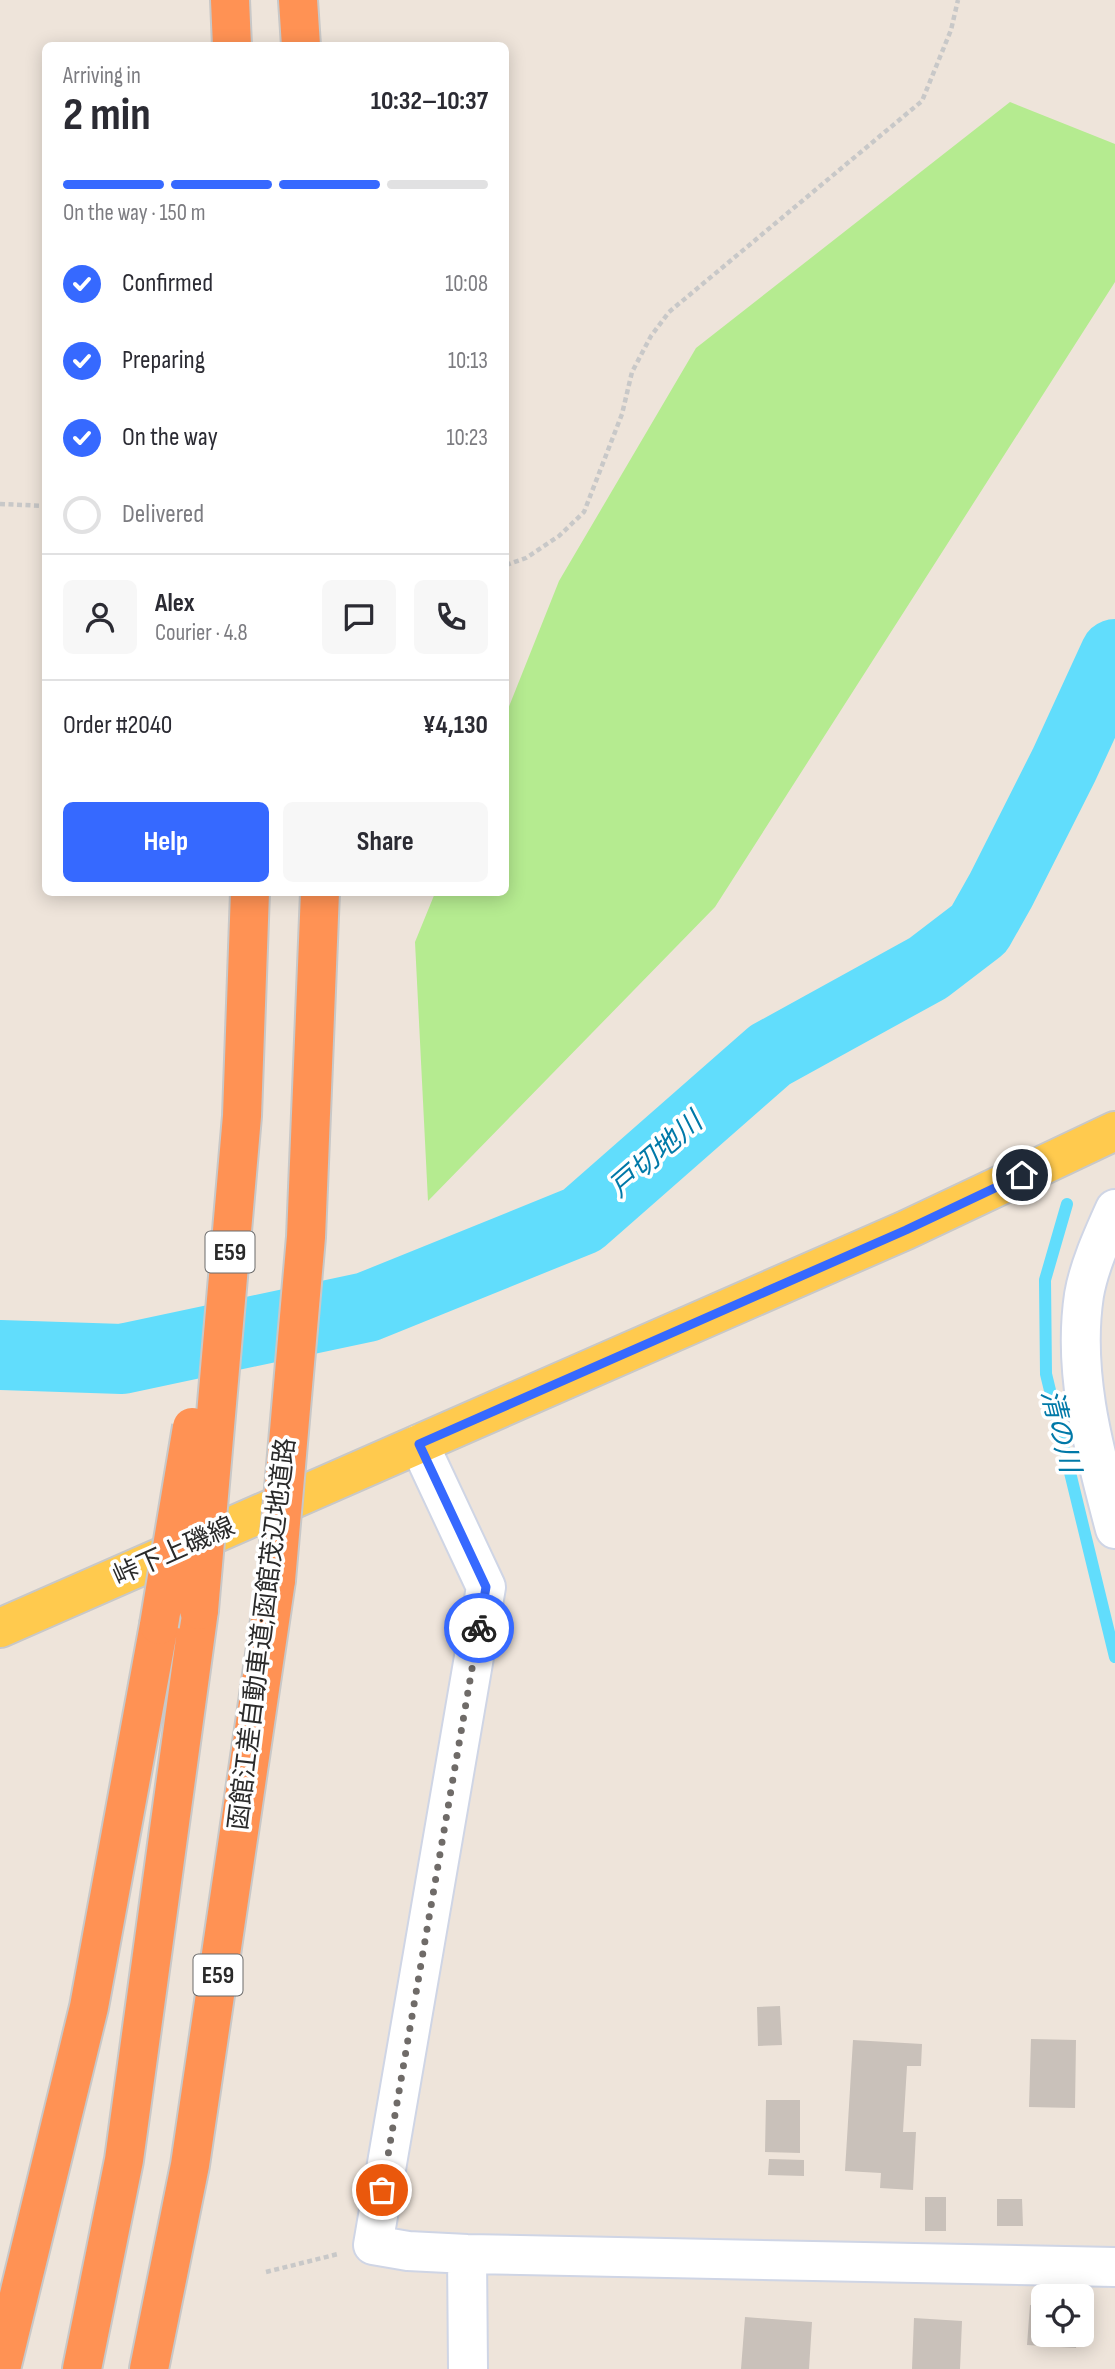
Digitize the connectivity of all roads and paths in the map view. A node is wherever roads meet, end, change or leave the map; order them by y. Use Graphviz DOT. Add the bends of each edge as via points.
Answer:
graph roads {
  1 [pos="230,0"];
  2 [pos="298,0"];
  3 [pos="958,0"];
  4 [pos="232,42"];
  5 [pos="301,42"];
  6 [pos="0,504"];
  7 [pos="42,506"];
  8 [pos="509,564"];
  9 [pos="250,896"];
  10 [pos="320,896"];
  11 [pos="243,1116"];
  12 [pos="1115,1131"];
  13 [pos="1115,1209"];
  14 [pos="419,1444"];
  15 [pos="1115,1529"];
  16 [pos="0,1628"];
  17 [pos="373,2245"];
  18 [pos="467,2254"];
  19 [pos="1115,2267"];
  20 [pos="266,2272"];
  21 [pos="1,2369"];
  22 [pos="82,2369"];
  23 [pos="149,2369"];
  24 [pos="468,2369"];
  1 -- 4 [label="highway"];
  2 -- 5 [label="highway"];
  3 -- 8 [label="path" via="922,101 669,312 632,372 622,414 584,512 559,536"];
  6 -- 7 [label="path"];
  9 -- 11 [label="highway, E59, bridge"];
  10 -- 23 [label="highway, 函館江差自動車道;函館茂辺地道路 / E59, bridge" via="306,1237 276,1580 190,2165"];
  11 -- 21 [label="highway, bridge" via="159,1625 89,2007"];
  11 -- 22 [label="highway, E59, bridge" via="199,1610 124,2160"];
  12 -- 14 [label="main road, 峠下上磯線" via="906,1230"];
  13 -- 15 [label="street" via="1084,1293 1079,1347 1085,1403"];
  14 -- 16 [label="main road, 峠下上磯線"];
  14 -- 17 [label="street" via="486,1587"];
  17 -- 18 [label="street"];
  17 -- 20 [label="path"];
  18 -- 19 [label="street"];
  18 -- 24 [label="street"];
}
